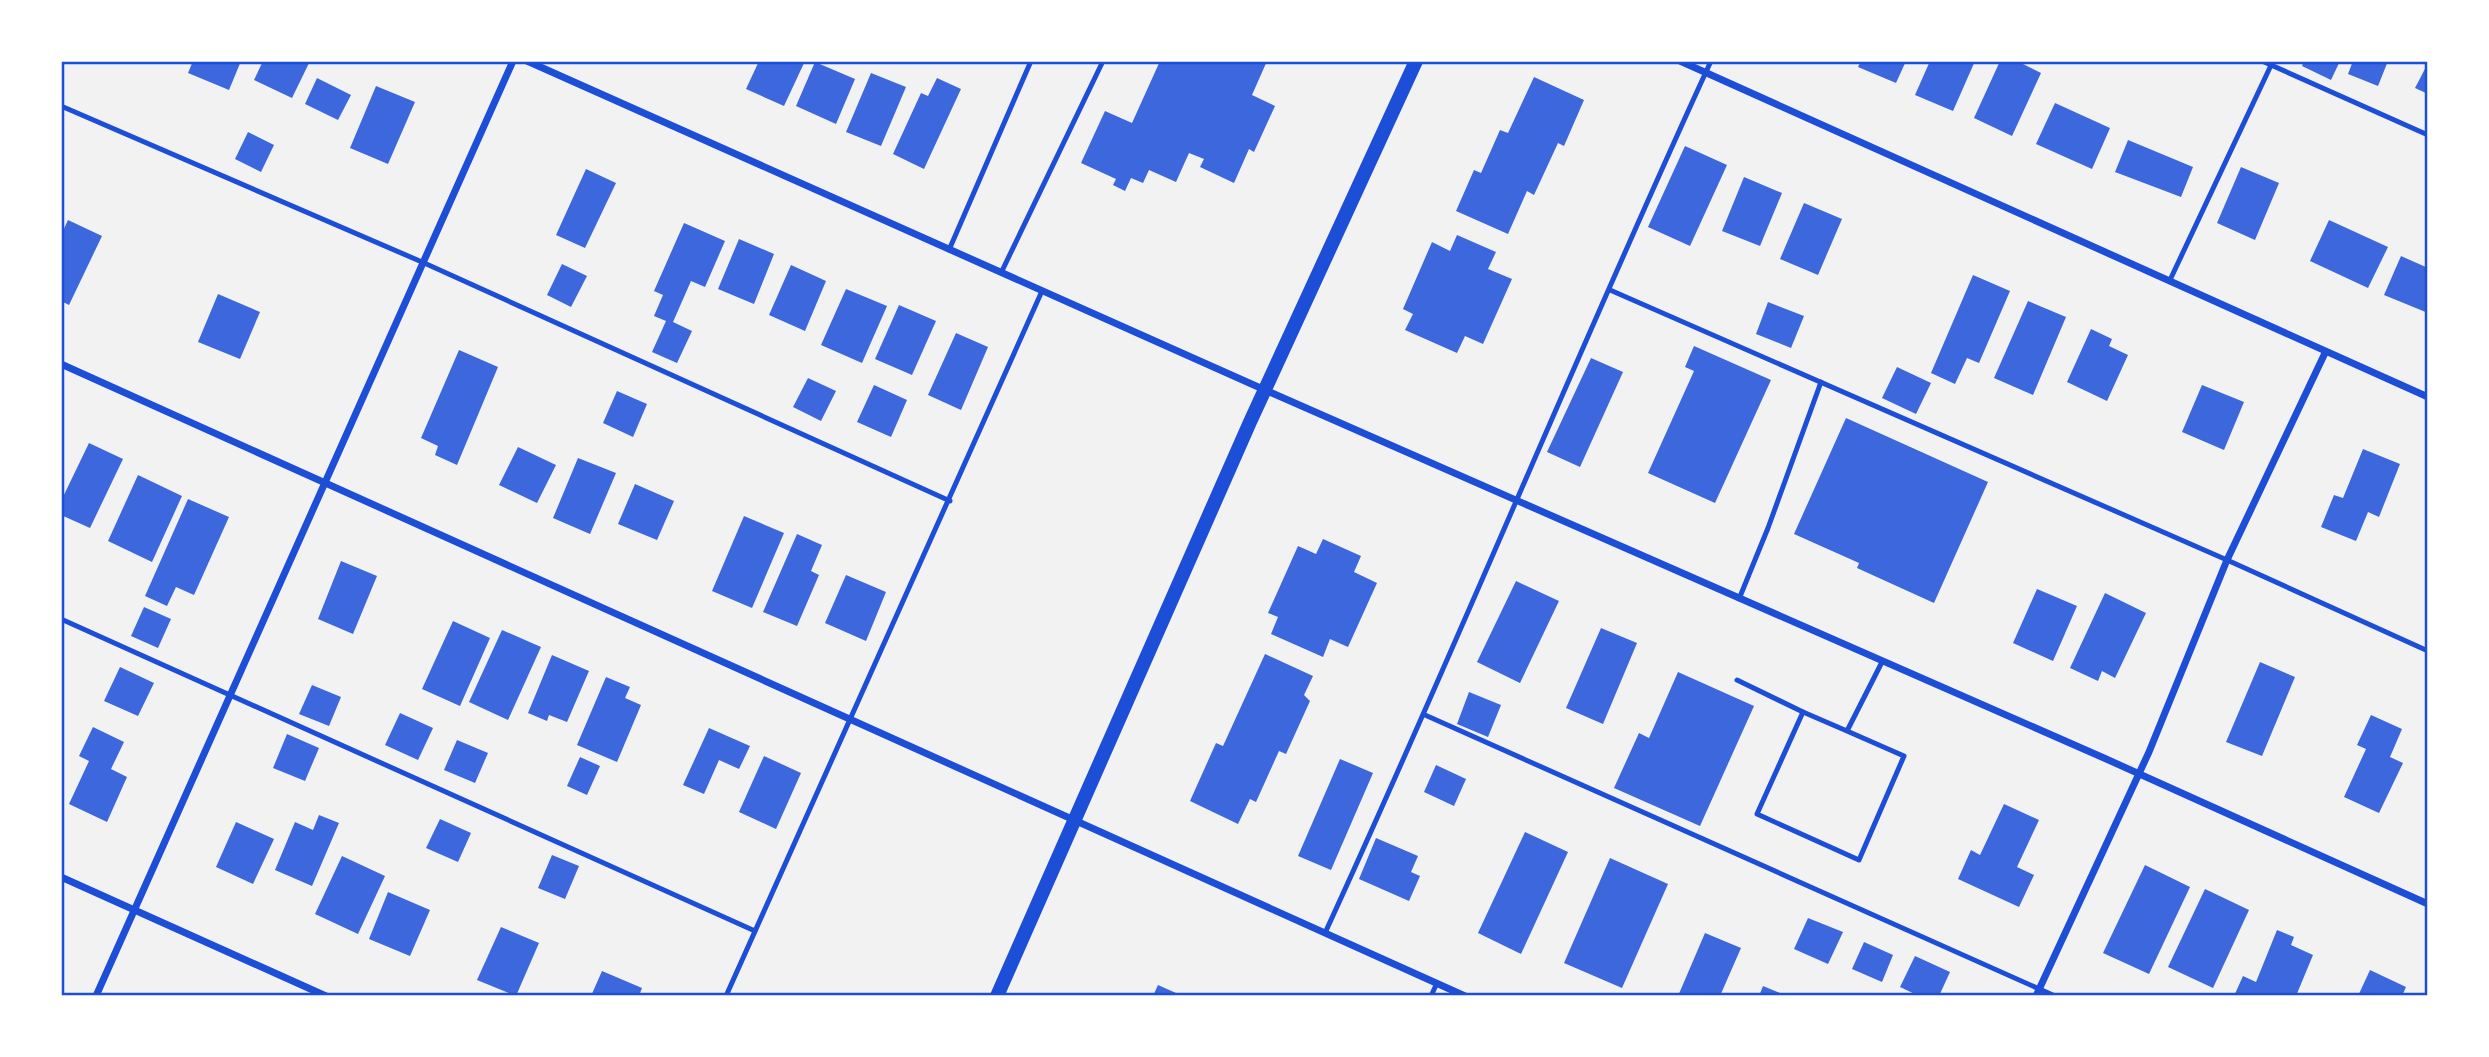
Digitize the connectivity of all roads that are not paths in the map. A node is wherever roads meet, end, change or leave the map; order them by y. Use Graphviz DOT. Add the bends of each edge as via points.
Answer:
graph roads {
  1 [pos="513,61"];
  2 [pos="527,61"];
  3 [pos="1031,61"];
  4 [pos="1103,61"];
  5 [pos="1416,61"];
  6 [pos="1680,61"];
  7 [pos="1711,61"];
  8 [pos="2262,61"];
  9 [pos="2272,63"];
  10 [pos="1706,73"];
  11 [pos="61,106"];
  12 [pos="2428,135"];
  13 [pos="949,250"];
  14 [pos="422,262"];
  15 [pos="1001,273"];
  16 [pos="2170,280"];
  17 [pos="1610,290"];
  18 [pos="1042,291"];
  19 [pos="2325,353"];
  20 [pos="61,364"];
  21 [pos="1821,382"];
  22 [pos="1265,390"];
  23 [pos="2428,397"];
  24 [pos="323,483"];
  25 [pos="950,501"];
  26 [pos="1516,501"];
  27 [pos="2227,560"];
  28 [pos="1739,599"];
  29 [pos="61,619"];
  30 [pos="2428,651"];
  31 [pos="1882,662"];
  32 [pos="1737,680"];
  33 [pos="232,695"];
  34 [pos="1803,712"];
  35 [pos="1425,715"];
  36 [pos="850,719"];
  37 [pos="1847,731"];
  38 [pos="2138,774"];
  39 [pos="1076,820"];
  40 [pos="61,877"];
  41 [pos="2428,904"];
  42 [pos="134,910"];
  43 [pos="755,931"];
  44 [pos="1325,933"];
  45 [pos="1437,983"];
  46 [pos="2038,992"];
  47 [pos="96,996"];
  48 [pos="326,996"];
  49 [pos="726,996"];
  50 [pos="997,996"];
  51 [pos="1431,996"];
  52 [pos="1465,996"];
  53 [pos="2055,996"];
  1 -- 14 [label="street"];
  2 -- 13 [label="street"];
  3 -- 13 [label="lane"];
  4 -- 15 [label="lane"];
  5 -- 22 [label="main road"];
  6 -- 10 [label="street"];
  7 -- 10 [label="lane"];
  8 -- 9 [label="lane"];
  9 -- 12 [label="lane"];
  9 -- 16 [label="lane"];
  10 -- 16 [label="street"];
  10 -- 17 [label="lane"];
  11 -- 14 [label="lane"];
  13 -- 15 [label="street"];
  14 -- 24 [label="street"];
  14 -- 25 [label="lane"];
  15 -- 18 [label="street"];
  16 -- 19 [label="street"];
  17 -- 21 [label="lane"];
  17 -- 26 [label="lane"];
  18 -- 22 [label="street"];
  18 -- 25 [label="lane"];
  19 -- 23 [label="street"];
  19 -- 27 [label="street"];
  20 -- 24 [label="street"];
  21 -- 27 [label="lane"];
  21 -- 28 [label="lane"];
  22 -- 26 [label="street"];
  22 -- 39 [label="main road"];
  24 -- 33 [label="street"];
  24 -- 36 [label="street"];
  25 -- 36 [label="lane"];
  26 -- 28 [label="street"];
  26 -- 35 [label="lane"];
  27 -- 30 [label="lane"];
  27 -- 38 [label="street"];
  28 -- 31 [label="street"];
  29 -- 33 [label="lane"];
  31 -- 37 [label="lane"];
  31 -- 38 [label="street"];
  32 -- 34 [label="lane"];
  33 -- 42 [label="street"];
  33 -- 43 [label="lane"];
  34 -- 37 [label="lane"];
  34 -- 37 [label="lane" via="1757,814 1860,860 1904,756"];
  35 -- 44 [label="lane"];
  35 -- 46 [label="lane"];
  36 -- 39 [label="street"];
  36 -- 43 [label="lane"];
  38 -- 41 [label="street"];
  38 -- 46 [label="street"];
  39 -- 44 [label="street"];
  39 -- 50 [label="main road"];
  40 -- 42 [label="street"];
  42 -- 47 [label="street"];
  42 -- 48 [label="street"];
  43 -- 49 [label="lane"];
  44 -- 45 [label="street"];
  45 -- 51 [label="lane"];
  45 -- 52 [label="street"];
  46 -- 53 [label="lane"];
}
